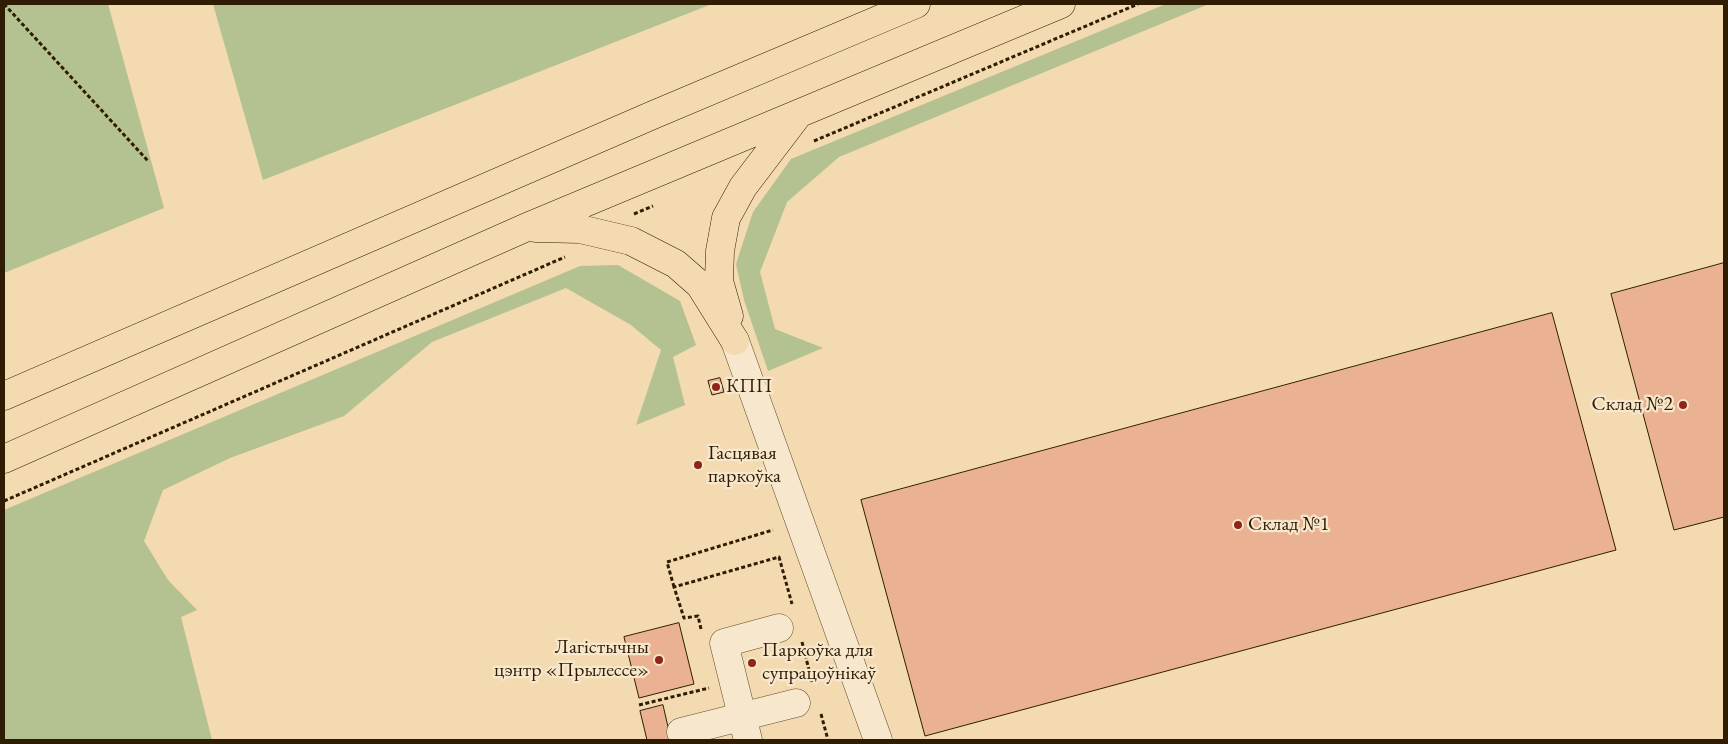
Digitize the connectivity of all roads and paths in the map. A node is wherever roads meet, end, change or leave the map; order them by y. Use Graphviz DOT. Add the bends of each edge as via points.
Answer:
graph roads {
  1 [pos="4,4"];
  2 [pos="916,4"];
  3 [pos="1061,4"];
  4 [pos="1138,4"];
  5 [pos="798,114"];
  6 [pos="808,143"];
  7 [pos="148,161"];
  8 [pos="658,204"];
  9 [pos="527,227"];
  10 [pos="608,236"];
  11 [pos="566,256"];
  12 [pos="735,341"];
  13 [pos="4,396"];
  14 [pos="4,459"];
  15 [pos="4,501"];
  16 [pos="770,522"];
  17 [pos="674,587"];
  18 [pos="792,605"];
  19 [pos="789,631"];
  20 [pos="702,633"];
  21 [pos="810,699"];
  22 [pos="745,728"];
  23 [pos="681,732"];
  24 [pos="828,740"];
  25 [pos="878,740"];
  1 -- 7 [label="path"];
  2 -- 13 [label="highway"];
  3 -- 5 [label="highway"];
  4 -- 6 [label="path"];
  5 -- 9 [label="highway"];
  5 -- 12 [label="highway" via="743,187 726,218 719,281"];
  8 -- 10 [label="path" via="612,224"];
  9 -- 10 [label="highway" via="580,229"];
  9 -- 14 [label="highway"];
  10 -- 12 [label="highway" via="631,241 676,264 700,285"];
  11 -- 15 [label="path"];
  12 -- 25 [label="lane"];
  16 -- 17 [label="path" via="774,531 667,562"];
  17 -- 18 [label="path" via="780,557"];
  17 -- 20 [label="path" via="684,618 698,616"];
  19 -- 21 [label="path"];
  19 -- 22 [label="lane" via="724,643"];
  21 -- 22 [label="lane"];
  21 -- 24 [label="path"];
  22 -- 23 [label="lane"];
}
